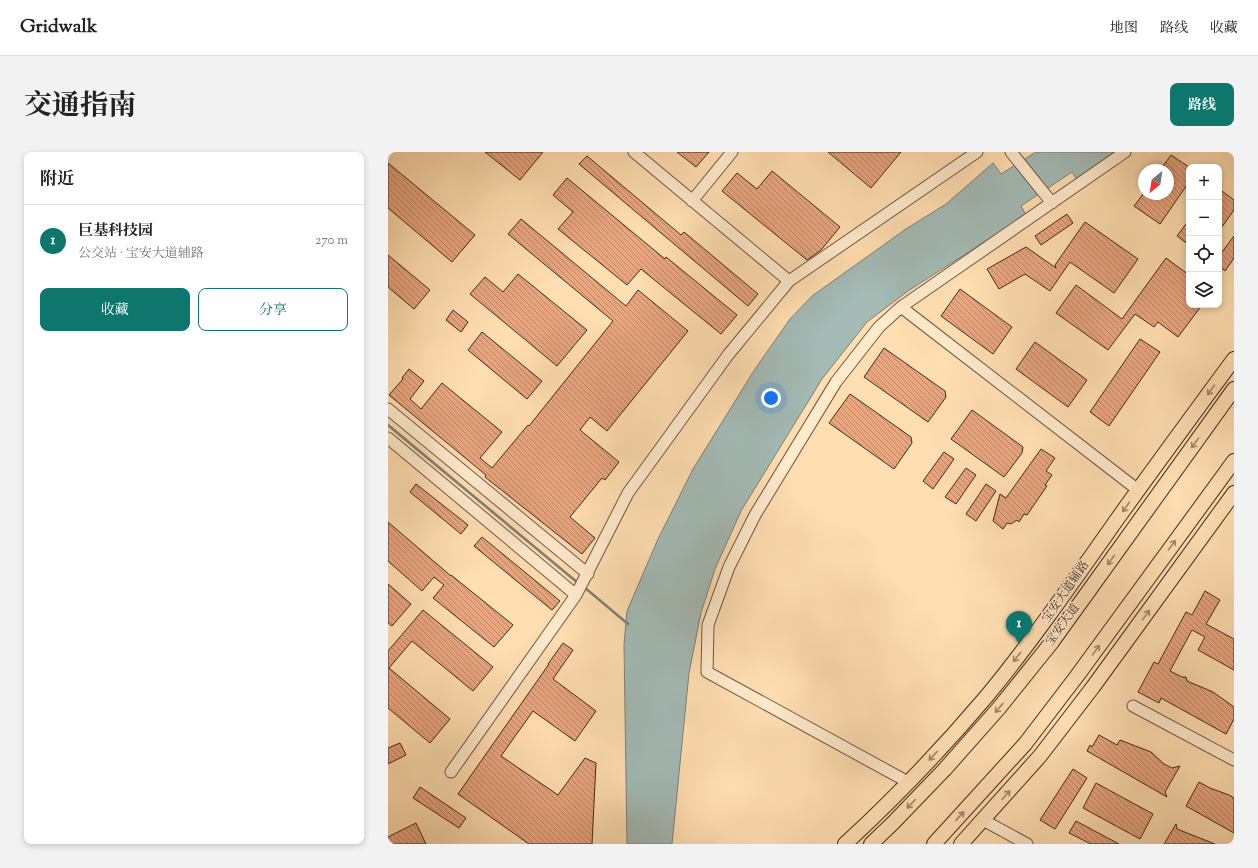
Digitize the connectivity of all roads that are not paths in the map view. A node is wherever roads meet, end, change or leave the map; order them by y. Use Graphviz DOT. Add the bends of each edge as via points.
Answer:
graph roads {
  1 [pos="634,152"];
  2 [pos="732,152"];
  3 [pos="977,152"];
  4 [pos="1011,152"];
  5 [pos="1125,152"];
  6 [pos="692,200"];
  7 [pos="1052,203"];
  8 [pos="789,281"];
  9 [pos="901,308"];
  10 [pos="1234,359"];
  11 [pos="1234,389"];
  12 [pos="388,409"];
  13 [pos="388,438"];
  14 [pos="1234,461"];
  15 [pos="1138,490"];
  16 [pos="1234,493"];
  17 [pos="586,577"];
  18 [pos="577,593"];
  19 [pos="1129,638"];
  20 [pos="1052,642"];
  21 [pos="1133,706"];
  22 [pos="1052,708"];
  23 [pos="972,712"];
  24 [pos="1234,760"];
  25 [pos="450,772"];
  26 [pos="908,782"];
  27 [pos="983,820"];
  28 [pos="845,844"];
  29 [pos="871,844"];
  30 [pos="934,844"];
  31 [pos="961,844"];
  32 [pos="1027,844"];
  1 -- 6 [label="street"];
  2 -- 6 [label="street"];
  3 -- 8 [label="street"];
  4 -- 7 [label="street"];
  5 -- 7 [label="street"];
  6 -- 8 [label="street"];
  7 -- 9 [label="street"];
  8 -- 17 [label="street" via="728,355 628,493"];
  9 -- 15 [label="street"];
  9 -- 26 [label="street" via="879,327 836,382 754,515 729,567 708,625 707,672"];
  10 -- 15 [label="main road, 宝安大道辅路, one-way"];
  11 -- 20 [label="main road, 宝安大道, one-way"];
  12 -- 17 [label="street"];
  13 -- 18 [label="street"];
  22 -- 14 [label="main road, one-way"];
  15 -- 23 [label="main road, 宝安大道辅路, one-way" via="1038,632"];
  19 -- 16 [label="main road, one-way"];
  17 -- 18 [label="street"];
  18 -- 25 [label="street"];
  19 -- 22 [label="main road"];
  27 -- 19 [label="main road, one-way" via="1040,756"];
  20 -- 23 [label="main road"];
  20 -- 29 [label="main road, 宝安大道, one-way" via="945,769"];
  21 -- 24 [label="street"];
  30 -- 22 [label="main road, one-way" via="1025,744"];
  23 -- 26 [label="main road, 宝安大道辅路, one-way"];
  26 -- 28 [label="main road, 宝安大道辅路"];
  27 -- 31 [label="main road"];
  27 -- 32 [label="street"];
}
